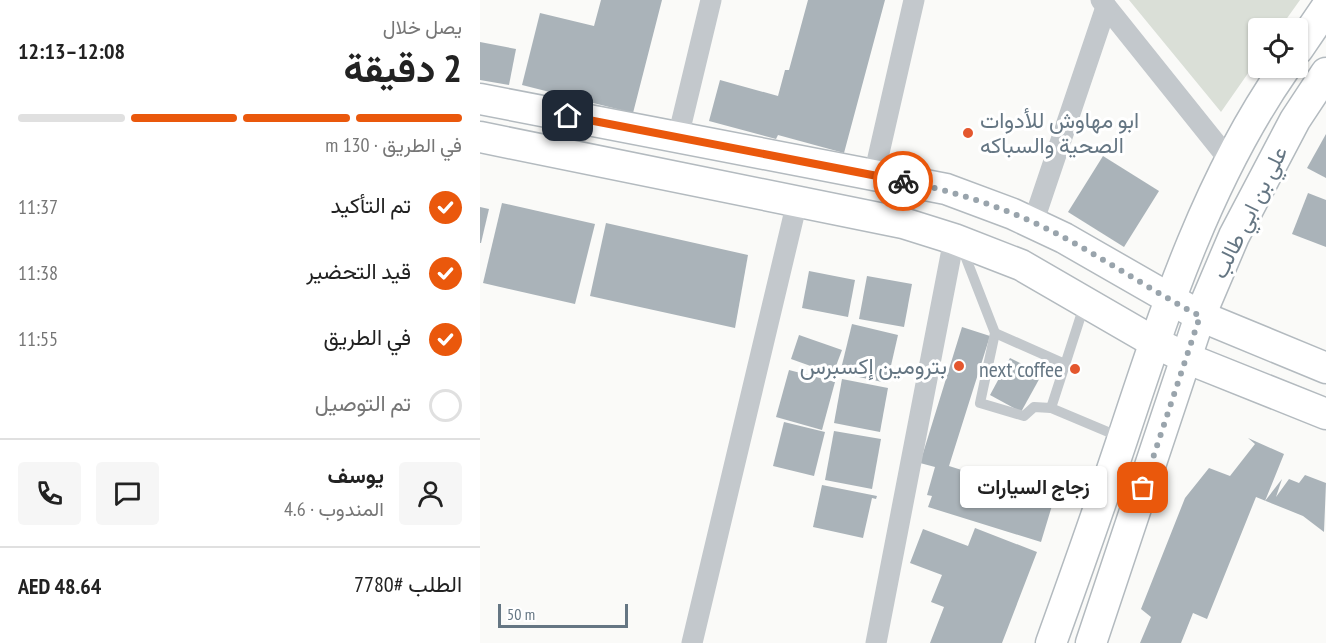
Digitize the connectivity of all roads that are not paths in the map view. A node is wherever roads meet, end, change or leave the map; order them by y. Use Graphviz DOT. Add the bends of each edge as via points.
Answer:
graph roads {
  1 [pos="711,0"];
  2 [pos="914,0"];
  3 [pos="1103,3"];
  4 [pos="1326,8"];
  5 [pos="1308,34"];
  6 [pos="1326,73"];
  7 [pos="1278,78"];
  8 [pos="480,99"];
  9 [pos="480,137"];
  10 [pos="678,137"];
  11 [pos="1230,161"];
  12 [pos="874,176"];
  13 [pos="797,202"];
  14 [pos="1033,223"];
  15 [pos="954,239"];
  16 [pos="1169,300"];
  17 [pos="1085,302"];
  18 [pos="1200,316"];
  19 [pos="995,333"];
  20 [pos="1154,342"];
  21 [pos="1186,358"];
  22 [pos="1065,364"];
  23 [pos="1326,368"];
  24 [pos="1051,408"];
  25 [pos="1326,414"];
  26 [pos="1122,438"];
  27 [pos="692,643"];
  28 [pos="876,643"];
  29 [pos="1051,643"];
  30 [pos="1091,643"];
  1 -- 10 [label="street"];
  2 -- 12 [label="street"];
  3 -- 11 [label="street"];
  3 -- 14 [label="street"];
  4 -- 5 [label="main road"];
  6 -- 18 [label="main road, علي بن ابي طالب" via="1295,120 1239,225"];
  7 -- 11 [label="main road, علي بن ابي طالب"];
  8 -- 10 [label="main road"];
  9 -- 13 [label="main road"];
  10 -- 12 [label="main road"];
  11 -- 16 [label="main road, علي بن ابي طالب"];
  12 -- 14 [label="main road" via="946,189"];
  13 -- 15 [label="main road" via="903,223"];
  13 -- 27 [label="street"];
  14 -- 16 [label="main road"];
  15 -- 17 [label="main road" via="1021,265"];
  15 -- 19 [label="lane" via="965,253"];
  15 -- 28 [label="street"];
  16 -- 18 [label="main road"];
  16 -- 20 [label="main road, علي بن ابي طالب"];
  17 -- 20 [label="main road"];
  17 -- 22 [label="lane"];
  18 -- 21 [label="main road, علي بن ابي طالب"];
  18 -- 23 [label="main road"];
  19 -- 22 [label="lane"];
  19 -- 24 [label="lane" via="980,403 1024,416 1034,407"];
  20 -- 21 [label="main road"];
  20 -- 26 [label="main road, علي بن ابي طالب"];
  21 -- 25 [label="main road"];
  21 -- 30 [label="main road, علي بن ابي طالب"];
  22 -- 24 [label="lane"];
  24 -- 26 [label="lane"];
  26 -- 29 [label="main road, علي بن ابي طالب"];
}
